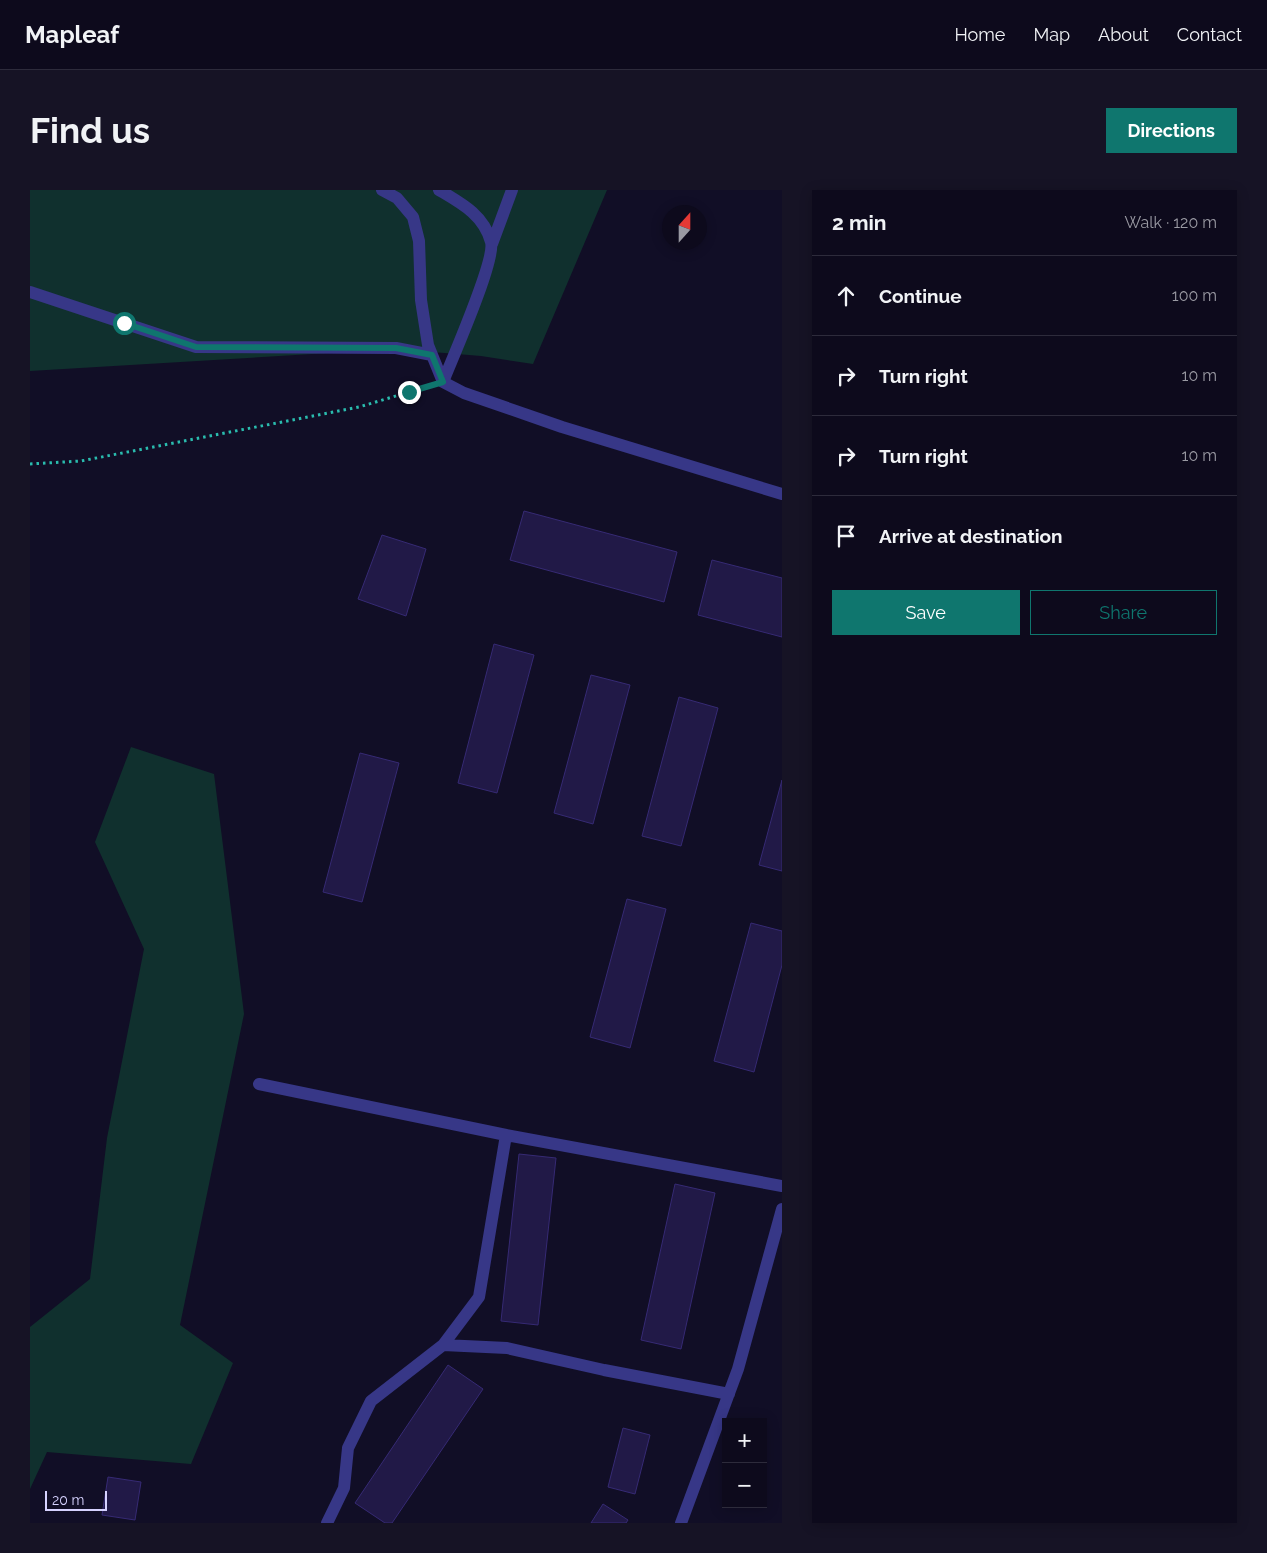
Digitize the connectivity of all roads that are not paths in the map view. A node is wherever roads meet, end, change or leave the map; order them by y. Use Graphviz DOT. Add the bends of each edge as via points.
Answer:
graph roads {
  1 [pos="382,190"];
  2 [pos="439,190"];
  3 [pos="512,190"];
  4 [pos="492,244"];
  5 [pos="30,292"];
  6 [pos="432,355"];
  7 [pos="443,382"];
  8 [pos="782,494"];
  9 [pos="258,1084"];
  10 [pos="506,1135"];
  11 [pos="782,1186"];
  12 [pos="782,1210"];
  13 [pos="442,1345"];
  14 [pos="729,1394"];
  15 [pos="327,1523"];
  16 [pos="681,1523"];
  1 -- 6 [label="street" via="397,198 413,216 419,242 421,300"];
  2 -- 4 [label="street" via="465,205 482,221"];
  3 -- 4 [label="street"];
  4 -- 7 [label="street" via="486,271"];
  5 -- 6 [label="street" via="196,347 396,348"];
  6 -- 7 [label="street"];
  7 -- 8 [label="street" via="464,393 562,427"];
  9 -- 10 [label="street"];
  10 -- 11 [label="street"];
  10 -- 13 [label="street" via="479,1297"];
  12 -- 14 [label="street"];
  13 -- 14 [label="street" via="507,1348"];
  13 -- 15 [label="street" via="371,1401 348,1448 344,1488"];
  14 -- 16 [label="street"];
}
